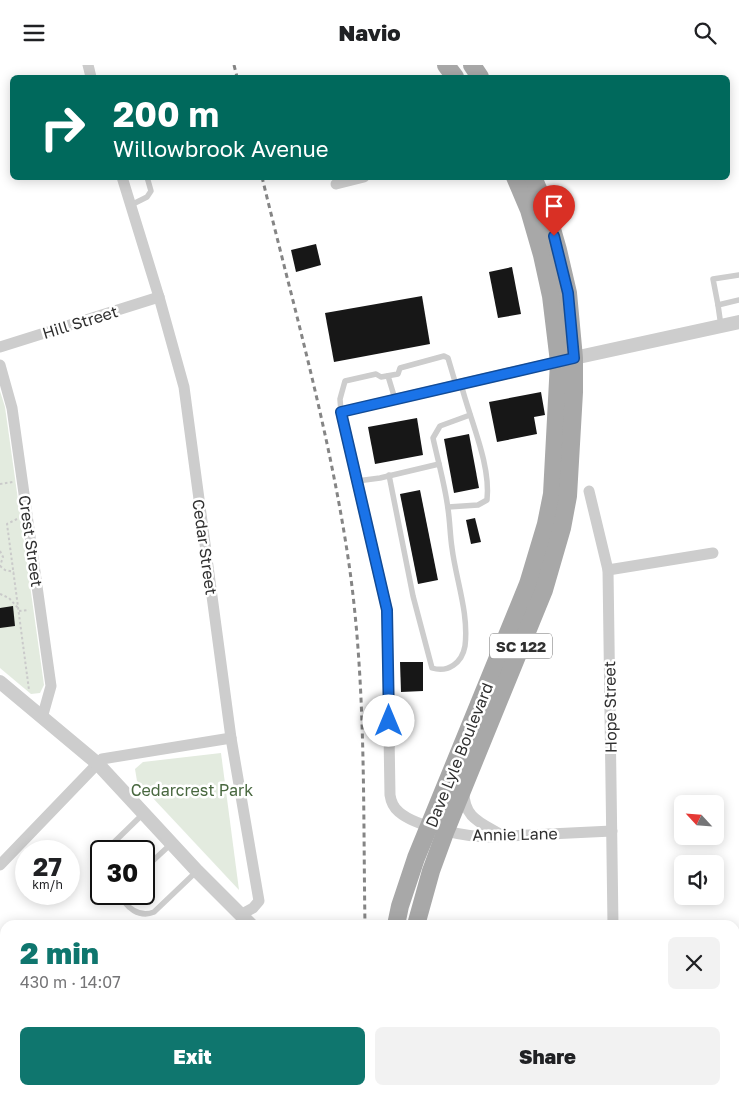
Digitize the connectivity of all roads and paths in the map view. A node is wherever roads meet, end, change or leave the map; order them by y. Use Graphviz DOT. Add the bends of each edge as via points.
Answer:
graph roads {
  1 [pos="123,180"];
  2 [pos="148,180"];
  3 [pos="352,180"];
  4 [pos="516,180"];
  5 [pos="534,180"];
  6 [pos="336,184"];
  7 [pos="131,205"];
  8 [pos="739,275"];
  9 [pos="159,297"];
  10 [pos="739,300"];
  11 [pos="718,305"];
  12 [pos="739,322"];
  13 [pos="721,326"];
  14 [pos="0,347"];
  15 [pos="567,360"];
  16 [pos="0,365"];
  17 [pos="388,376"];
  18 [pos="458,385"];
  19 [pos="395,399"];
  20 [pos="341,412"];
  21 [pos="470,415"];
  22 [pos="439,463"];
  23 [pos="389,475"];
  24 [pos="357,481"];
  25 [pos="589,491"];
  26 [pos="448,507"];
  27 [pos="18,518"];
  28 [pos="0,551"];
  29 [pos="713,553"];
  30 [pos="0,566"];
  31 [pos="608,570"];
  32 [pos="14,572"];
  33 [pos="0,594"];
  34 [pos="19,611"];
  35 [pos="0,682"];
  36 [pos="29,695"];
  37 [pos="42,717"];
  38 [pos="231,739"];
  39 [pos="98,763"];
  40 [pos="464,786"];
  41 [pos="144,813"];
  42 [pos="438,828"];
  43 [pos="612,831"];
  44 [pos="503,836"];
  45 [pos="116,840"];
  46 [pos="172,843"];
  47 [pos="155,859"];
  48 [pos="0,865"];
  49 [pos="196,871"];
  50 [pos="128,905"];
  51 [pos="242,914"];
  52 [pos="247,920"];
  53 [pos="397,920"];
  54 [pos="417,920"];
  55 [pos="614,920"];
  1 -- 7 [label="street, Cedar Street"];
  2 -- 7 [label="lane" via="150,191 147,197"];
  3 -- 6 [label="street"];
  4 -- 15 [label="main road, Dave Lyle Boulevard / SC 122" via="542,255"];
  5 -- 15 [label="main road, Dave Lyle Boulevard / SC 122" via="545,204 568,293"];
  7 -- 9 [label="street, Cedar Street"];
  8 -- 11 [label="lane" via="714,279"];
  9 -- 14 [label="street, Hill Street"];
  9 -- 38 [label="street, Cedar Street" via="184,387"];
  10 -- 11 [label="lane"];
  11 -- 13 [label="lane"];
  12 -- 13 [label="street"];
  13 -- 15 [label="street"];
  15 -- 18 [label="street"];
  15 -- 40 [label="main road, Dave Lyle Boulevard / SC 122" via="570,478 562,528 544,590"];
  15 -- 42 [label="main road, Dave Lyle Boulevard / SC 122" via="546,524 528,584"];
  16 -- 37 [label="street, Crest Street" via="12,408 51,686"];
  17 -- 18 [label="lane" via="398,373 400,368 444,356 448,358"];
  17 -- 19 [label="lane"];
  17 -- 20 [label="lane" via="376,374 345,381 340,399"];
  18 -- 19 [label="street"];
  18 -- 21 [label="lane"];
  19 -- 20 [label="street"];
  20 -- 24 [label="street, Annie Lane"];
  21 -- 22 [label="lane" via="440,426 435,432 433,438"];
  21 -- 26 [label="lane" via="487,474 487,500 478,505"];
  22 -- 23 [label="lane"];
  22 -- 26 [label="lane"];
  23 -- 24 [label="lane"];
  23 -- 26 [label="lane" via="428,656 432,668 441,671 460,661 465,647 464,611"];
  24 -- 42 [label="street, Annie Lane" via="387,610 390,795 398,811"];
  25 -- 31 [label="street, Hope Street"];
  27 -- 32 [label="path" via="8,524"];
  28 -- 30 [label="path" via="3,557"];
  29 -- 31 [label="street"];
  30 -- 32 [label="path"];
  31 -- 43 [label="street, Hope Street"];
  32 -- 34 [label="path"];
  33 -- 34 [label="path" via="12,601"];
  34 -- 36 [label="path"];
  35 -- 37 [label="street"];
  37 -- 39 [label="street"];
  38 -- 39 [label="street" via="102,759"];
  38 -- 51 [label="street, Cedar Street" via="259,901"];
  39 -- 41 [label="street"];
  39 -- 48 [label="street"];
  40 -- 42 [label="main road, Dave Lyle Boulevard / SC 122"];
  40 -- 44 [label="street" via="464,800 470,814"];
  41 -- 45 [label="lane"];
  41 -- 46 [label="street"];
  42 -- 44 [label="street, Annie Lane" via="472,836"];
  42 -- 53 [label="main road, Dave Lyle Boulevard / SC 122" via="408,882"];
  42 -- 54 [label="main road, Dave Lyle Boulevard / SC 122" via="431,871"];
  43 -- 44 [label="street, Annie Lane"];
  43 -- 55 [label="street, Hope Street"];
  46 -- 47 [label="lane"];
  46 -- 49 [label="street"];
  49 -- 50 [label="lane" via="154,912 138,913"];
  49 -- 51 [label="street"];
  51 -- 52 [label="street"];
}
